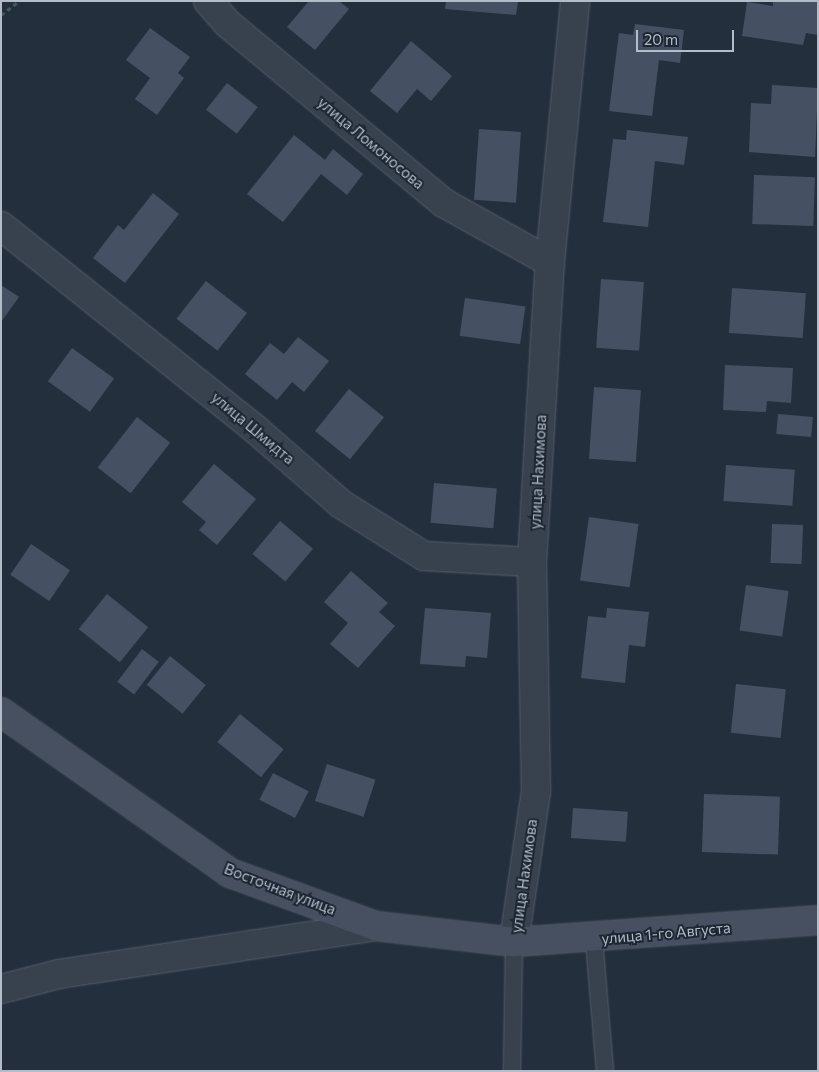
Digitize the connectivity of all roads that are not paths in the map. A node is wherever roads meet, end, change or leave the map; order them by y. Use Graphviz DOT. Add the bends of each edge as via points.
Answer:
graph roads {
  1 [pos="208,1"];
  2 [pos="575,1"];
  3 [pos="1,226"];
  4 [pos="550,262"];
  5 [pos="532,562"];
  6 [pos="1,712"];
  7 [pos="818,920"];
  8 [pos="376,926"];
  9 [pos="594,940"];
  10 [pos="514,942"];
  11 [pos="1,990"];
  12 [pos="512,1071"];
  13 [pos="605,1071"];
  1 -- 4 [label="street, улица Ломоносова" via="227,23 444,203"];
  2 -- 4 [label="street, улица Нахимова"];
  3 -- 5 [label="street, улица Шмидта" via="254,428 341,504 424,556"];
  4 -- 5 [label="street, улица Нахимова"];
  5 -- 10 [label="street, улица Нахимова" via="536,792"];
  6 -- 8 [label="street, Восточная улица" via="230,873"];
  7 -- 9 [label="street, улица 1-го Августа"];
  8 -- 10 [label="street, Восточная улица"];
  8 -- 11 [label="street" via="58,974"];
  9 -- 10 [label="street, улица 1-го Августа"];
  9 -- 13 [label="lane"];
  10 -- 12 [label="lane"];
}
